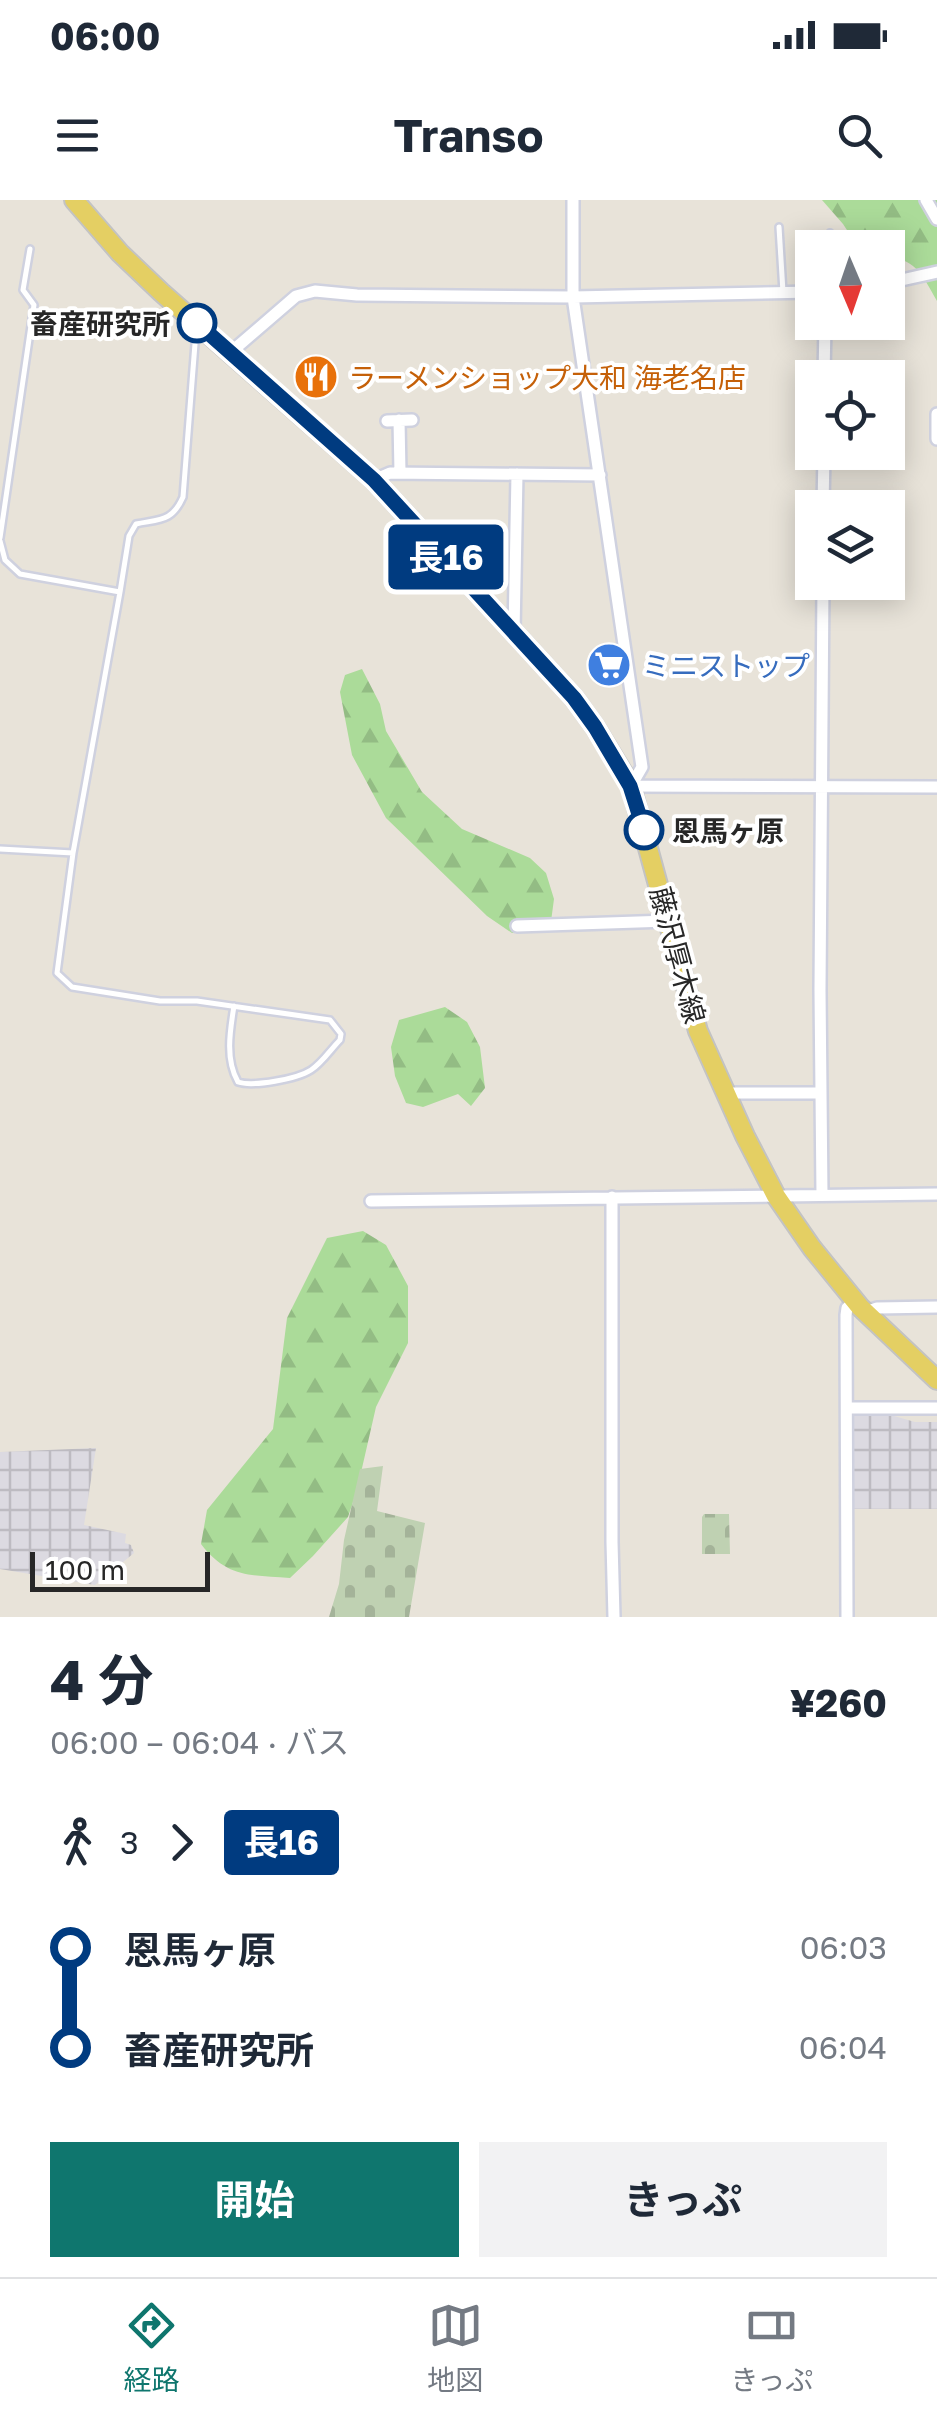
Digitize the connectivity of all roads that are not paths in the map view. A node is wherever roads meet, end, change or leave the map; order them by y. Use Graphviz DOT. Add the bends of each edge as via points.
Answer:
graph roads {
  1 [pos="74,200"];
  2 [pos="573,200"];
  3 [pos="926,200"];
  4 [pos="937,219"];
  5 [pos="779,227"];
  6 [pos="30,249"];
  7 [pos="937,272"];
  8 [pos="905,279"];
  9 [pos="782,292"];
  10 [pos="795,292"];
  11 [pos="573,297"];
  12 [pos="197,323"];
  13 [pos="231,352"];
  14 [pos="937,414"];
  15 [pos="399,420"];
  16 [pos="937,438"];
  17 [pos="400,473"];
  18 [pos="518,474"];
  19 [pos="600,475"];
  20 [pos="374,480"];
  21 [pos="0,540"];
  22 [pos="120,592"];
  23 [pos="822,600"];
  24 [pos="514,633"];
  25 [pos="630,786"];
  26 [pos="822,786"];
  27 [pos="937,788"];
  28 [pos="0,849"];
  29 [pos="73,853"];
  30 [pos="668,921"];
  31 [pos="518,926"];
  32 [pos="234,1006"];
  33 [pos="821,1092"];
  34 [pos="725,1093"];
  35 [pos="822,1194"];
  36 [pos="937,1194"];
  37 [pos="776,1196"];
  38 [pos="612,1198"];
  39 [pos="371,1202"];
  40 [pos="856,1307"];
  41 [pos="937,1307"];
  42 [pos="937,1380"];
  43 [pos="848,1408"];
  44 [pos="937,1408"];
  45 [pos="614,1617"];
  46 [pos="847,1617"];
  1 -- 12 [label="main road, 藤沢厚木線"];
  2 -- 11 [label="street"];
  3 -- 4 [label="street"];
  5 -- 9 [label="lane"];
  6 -- 21 [label="lane" via="22,290 34,305"];
  7 -- 8 [label="street"];
  9 -- 10 [label="street"];
  9 -- 11 [label="street"];
  11 -- 13 [label="street" via="303,292"];
  11 -- 19 [label="street"];
  12 -- 13 [label="main road, 藤沢厚木線"];
  12 -- 22 [label="lane" via="183,497 167,517 136,524"];
  13 -- 20 [label="main road, 藤沢厚木線"];
  14 -- 16 [label="street"];
  15 -- 17 [label="street"];
  17 -- 18 [label="street"];
  17 -- 20 [label="street"];
  18 -- 19 [label="street"];
  18 -- 24 [label="street"];
  19 -- 25 [label="street" via="642,767"];
  20 -- 24 [label="main road, 藤沢厚木線"];
  21 -- 22 [label="lane" via="5,560 20,574"];
  22 -- 29 [label="lane"];
  23 -- 26 [label="street"];
  24 -- 25 [label="main road, 藤沢厚木線" via="574,698"];
  25 -- 26 [label="street"];
  25 -- 30 [label="main road, 藤沢厚木線"];
  26 -- 27 [label="street"];
  26 -- 33 [label="street"];
  28 -- 29 [label="lane"];
  29 -- 32 [label="lane" via="56,974 72,987"];
  30 -- 31 [label="street"];
  30 -- 34 [label="main road, 藤沢厚木線" via="698,1031"];
  32 -- 32 [label="lane" via="230,1036 238,1082 297,1076 340,1040 330,1020"];
  33 -- 34 [label="street"];
  33 -- 35 [label="street"];
  34 -- 37 [label="main road, 藤沢厚木線"];
  35 -- 36 [label="street"];
  35 -- 37 [label="street"];
  37 -- 38 [label="street"];
  37 -- 40 [label="main road, 藤沢厚木線"];
  38 -- 39 [label="street"];
  38 -- 45 [label="street"];
  40 -- 41 [label="street"];
  40 -- 42 [label="main road, 藤沢厚木線"];
  40 -- 43 [label="street"];
  43 -- 44 [label="street"];
  43 -- 46 [label="street"];
}
